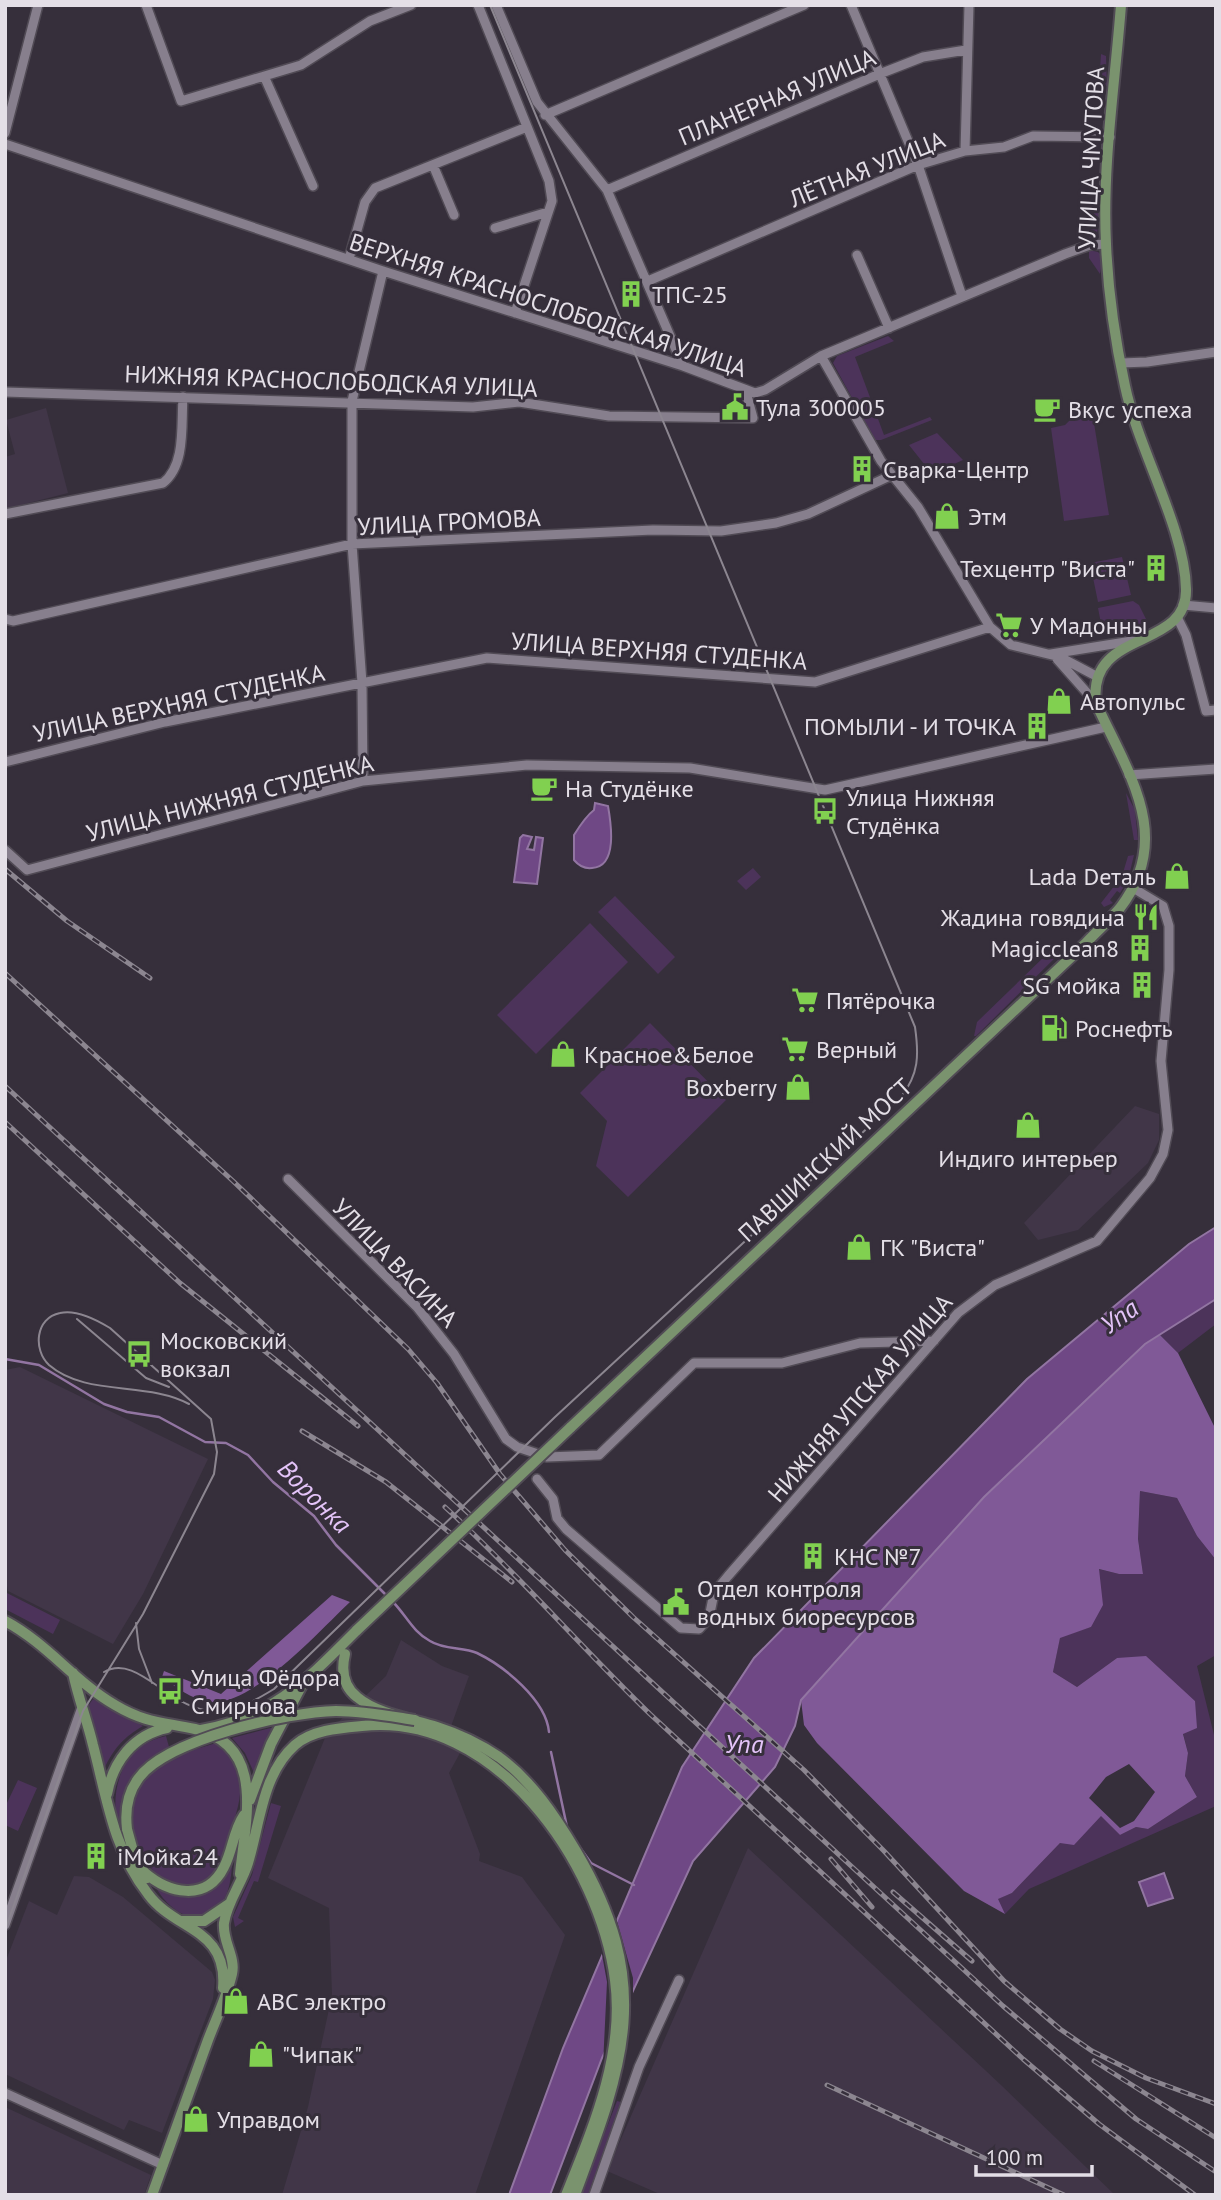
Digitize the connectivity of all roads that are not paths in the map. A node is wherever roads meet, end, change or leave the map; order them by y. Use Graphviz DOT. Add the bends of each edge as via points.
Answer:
graph roads {
  1 [pos="38,5"];
  2 [pos="146,5"];
  3 [pos="411,5"];
  4 [pos="478,5"];
  5 [pos="496,5"];
  6 [pos="804,5"];
  7 [pos="851,5"];
  8 [pos="969,5"];
  9 [pos="1121,5"];
  10 [pos="966,50"];
  11 [pos="882,73"];
  12 [pos="264,76"];
  13 [pos="545,115"];
  14 [pos="527,127"];
  15 [pos="5,132"];
  16 [pos="1110,137"];
  17 [pos="5,144"];
  18 [pos="965,150"];
  19 [pos="433,165"];
  20 [pos="918,165"];
  21 [pos="313,186"];
  22 [pos="607,190"];
  23 [pos="548,212"];
  24 [pos="454,215"];
  25 [pos="495,228"];
  26 [pos="1106,244"];
  27 [pos="857,255"];
  28 [pos="349,259"];
  29 [pos="383,271"];
  30 [pos="648,281"];
  31 [pos="962,296"];
  32 [pos="515,313"];
  33 [pos="889,328"];
  34 [pos="1216,352"];
  35 [pos="821,356"];
  36 [pos="1121,363"];
  37 [pos="683,366"];
  38 [pos="5,392"];
  39 [pos="746,392"];
  40 [pos="184,397"];
  41 [pos="352,401"];
  42 [pos="892,475"];
  43 [pos="5,514"];
  44 [pos="352,544"];
  45 [pos="1184,605"];
  46 [pos="1216,608"];
  47 [pos="1177,617"];
  48 [pos="5,619"];
  49 [pos="990,627"];
  50 [pos="1140,639"];
  51 [pos="1050,654"];
  52 [pos="1096,676"];
  53 [pos="362,683"];
  54 [pos="1096,703"];
  55 [pos="1216,710"];
  56 [pos="1106,727"];
  57 [pos="5,762"];
  58 [pos="1216,769"];
  59 [pos="1129,775"];
  60 [pos="363,781"];
  61 [pos="5,850"];
  62 [pos="1133,888"];
  63 [pos="288,1180"];
  64 [pos="934,1341"];
  65 [pos="537,1479"];
  66 [pos="5,1620"];
  67 [pos="357,1630"];
  68 [pos="345,1654"];
  69 [pos="73,1673"];
  70 [pos="302,1685"];
  71 [pos="91,1690"];
  72 [pos="82,1707"];
  73 [pos="415,1720"];
  74 [pos="172,1727"];
  75 [pos="200,1730"];
  76 [pos="106,1797"];
  77 [pos="246,1813"];
  78 [pos="144,1872"];
  79 [pos="239,1886"];
  80 [pos="232,1902"];
  81 [pos="161,1908"];
  82 [pos="181,1921"];
  83 [pos="5,1925"];
  84 [pos="680,1980"];
  85 [pos="221,2005"];
  86 [pos="5,2092"];
  87 [pos="600,2115"];
  88 [pos="163,2165"];
  89 [pos="152,2195"];
  90 [pos="566,2195"];
  91 [pos="575,2195"];
  92 [pos="594,2195"];
  1 -- 15 [label="street"];
  2 -- 12 [label="street" via="181,101"];
  3 -- 12 [label="street" via="369,21 301,65"];
  4 -- 14 [label="street"];
  5 -- 13 [label="street"];
  6 -- 13 [label="street"];
  7 -- 11 [label="street"];
  8 -- 10 [label="street"];
  9 -- 16 [label="main road, УЛИЦА ЧМУТОВА"];
  10 -- 11 [label="street, ПЛАНЕРНАЯ УЛИЦА" via="923,57"];
  10 -- 18 [label="street"];
  11 -- 20 [label="street"];
  11 -- 22 [label="street, ПЛАНЕРНАЯ УЛИЦА"];
  12 -- 21 [label="street"];
  13 -- 22 [label="street"];
  14 -- 19 [label="street"];
  14 -- 23 [label="street" via="549,181 552,201"];
  16 -- 18 [label="street, ЛЁТНАЯ УЛИЦА" via="1033,136 1004,147"];
  16 -- 26 [label="main road, УЛИЦА ЧМУТОВА"];
  17 -- 28 [label="street, ВЕРХНЯЯ КРАСНОСЛОБОДСКАЯ УЛИЦА"];
  18 -- 20 [label="street, ЛЁТНАЯ УЛИЦА"];
  19 -- 24 [label="street"];
  19 -- 28 [label="street" via="375,188 365,202"];
  20 -- 30 [label="street, ЛЁТНАЯ УЛИЦА"];
  20 -- 31 [label="street"];
  22 -- 30 [label="street"];
  23 -- 25 [label="street"];
  23 -- 32 [label="street"];
  26 -- 31 [label="street, ВЕРХНЯЯ КРАСНОСЛОБОДСКАЯ УЛИЦА" via="1087,246"];
  26 -- 36 [label="main road, УЛИЦА ЧМУТОВА"];
  27 -- 33 [label="street"];
  28 -- 29 [label="street, ВЕРХНЯЯ КРАСНОСЛОБОДСКАЯ УЛИЦА"];
  29 -- 32 [label="street, ВЕРХНЯЯ КРАСНОСЛОБОДСКАЯ УЛИЦА"];
  29 -- 41 [label="street"];
  30 -- 37 [label="street"];
  31 -- 33 [label="street, ВЕРХНЯЯ КРАСНОСЛОБОДСКАЯ УЛИЦА"];
  32 -- 37 [label="street, ВЕРХНЯЯ КРАСНОСЛОБОДСКАЯ УЛИЦА"];
  33 -- 35 [label="street, ВЕРХНЯЯ КРАСНОСЛОБОДСКАЯ УЛИЦА"];
  34 -- 36 [label="street"];
  35 -- 39 [label="street, ВЕРХНЯЯ КРАСНОСЛОБОДСКАЯ УЛИЦА" via="765,390"];
  35 -- 42 [label="street"];
  36 -- 45 [label="main road, УЛИЦА ЧМУТОВА" via="1135,427 1184,571"];
  37 -- 39 [label="street, ВЕРХНЯЯ КРАСНОСЛОБОДСКАЯ УЛИЦА"];
  38 -- 40 [label="street, НИЖНЯЯ КРАСНОСЛОБОДСКАЯ УЛИЦА"];
  39 -- 41 [label="street, НИЖНЯЯ КРАСНОСЛОБОДСКАЯ УЛИЦА" via="753,418 609,416 519,402 473,407"];
  40 -- 41 [label="street, НИЖНЯЯ КРАСНОСЛОБОДСКАЯ УЛИЦА"];
  40 -- 43 [label="street" via="178,462 174,474 163,483"];
  41 -- 44 [label="street"];
  42 -- 44 [label="street, УЛИЦА ГРОМОВА" via="808,514 721,531"];
  42 -- 49 [label="street" via="918,507"];
  44 -- 48 [label="street, УЛИЦА ГРОМОВА" via="13,621"];
  44 -- 53 [label="street"];
  45 -- 46 [label="street"];
  45 -- 47 [label="main road"];
  47 -- 50 [label="main road"];
  47 -- 55 [label="street" via="1206,711"];
  49 -- 51 [label="street" via="1011,645"];
  49 -- 53 [label="street, УЛИЦА ВЕРХНЯЯ СТУДЕНКА" via="815,682 487,658"];
  50 -- 51 [label="street"];
  50 -- 52 [label="main road" via="1110,657"];
  51 -- 52 [label="street"];
  51 -- 54 [label="street"];
  52 -- 54 [label="main road"];
  53 -- 57 [label="street, УЛИЦА ВЕРХНЯЯ CТУДЕНКА" via="165,722"];
  53 -- 60 [label="street"];
  54 -- 56 [label="main road, ПАВШИНСКИЙ МОСТ"];
  56 -- 59 [label="main road, ПАВШИНСКИЙ МОСТ"];
  56 -- 60 [label="street, УЛИЦА НИЖНЯЯ CТУДЕНКA" via="825,790 691,768 540,765"];
  58 -- 59 [label="street"];
  59 -- 62 [label="main road, ПАВШИНСКИЙ МОСТ" via="1146,829 1142,867"];
  60 -- 61 [label="street, УЛИЦА НИЖНЯЯ CТУДЕНКA" via="27,870"];
  62 -- 64 [label="street, НИЖНЯЯ УПСКАЯ УЛИЦА" via="1163,906 1169,926 1161,1061 1168,1130 1163,1154 1150,1178 1097,1241 985,1291 957,1313"];
  62 -- 67 [label="main road, ПАВШИНСКИЙ МОСТ, bridge" via="1108,921"];
  63 -- 64 [label="street, УЛИЦА ВАСИНА" via="416,1307 454,1354 506,1440 547,1457 591,1458 606,1451 694,1363 782,1363 860,1343"];
  64 -- 65 [label="street, НИЖНЯЯ УПСКАЯ УЛИЦА" via="714,1593 709,1618 699,1629 681,1628 566,1530 557,1518 553,1499"];
  66 -- 69 [label="main road" via="47,1647"];
  67 -- 68 [label="street"];
  67 -- 70 [label="main road, ПАВШИНСКИЙ МОСТ"];
  68 -- 73 [label="main road, bridge" via="343,1674 354,1694 366,1703"];
  69 -- 71 [label="main road"];
  69 -- 72 [label="main road"];
  70 -- 75 [label="main road" via="252,1716"];
  70 -- 77 [label="main road" via="271,1744"];
  71 -- 72 [label="main road"];
  71 -- 74 [label="main road" via="136,1716"];
  72 -- 76 [label="main road"];
  72 -- 83 [label="street"];
  73 -- 78 [label="main road, bridge" via="358,1712 298,1714 250,1725 168,1754 136,1780 127,1807 127,1829"];
  73 -- 87 [label="main road" via="471,1741 516,1771 554,1816 594,1881 614,1931 625,1999 621,2054"];
  74 -- 75 [label="main road"];
  74 -- 76 [label="main road" via="154,1731 131,1747 113,1771"];
  75 -- 77 [label="main road" via="227,1745 243,1765"];
  76 -- 81 [label="main road" via="121,1850"];
  77 -- 78 [label="main road" via="223,1870 207,1885 195,1891 177,1891"];
  77 -- 79 [label="main road"];
  78 -- 81 [label="main road"];
  79 -- 80 [label="main road"];
  79 -- 87 [label="main road" via="264,1799 280,1763 296,1744 315,1734 375,1724 432,1734 484,1759 515,1783 549,1824 586,1884 612,1957 616,2031"];
  80 -- 82 [label="main road" via="204,1921"];
  80 -- 85 [label="main road" via="224,1925 232,1973"];
  81 -- 82 [label="main road"];
  82 -- 85 [label="main road" via="205,1936 219,1956"];
  84 -- 92 [label="street" via="639,2067"];
  85 -- 88 [label="main road"];
  86 -- 88 [label="street"];
  87 -- 90 [label="main road"];
  87 -- 91 [label="main road"];
  88 -- 89 [label="main road"];
}
